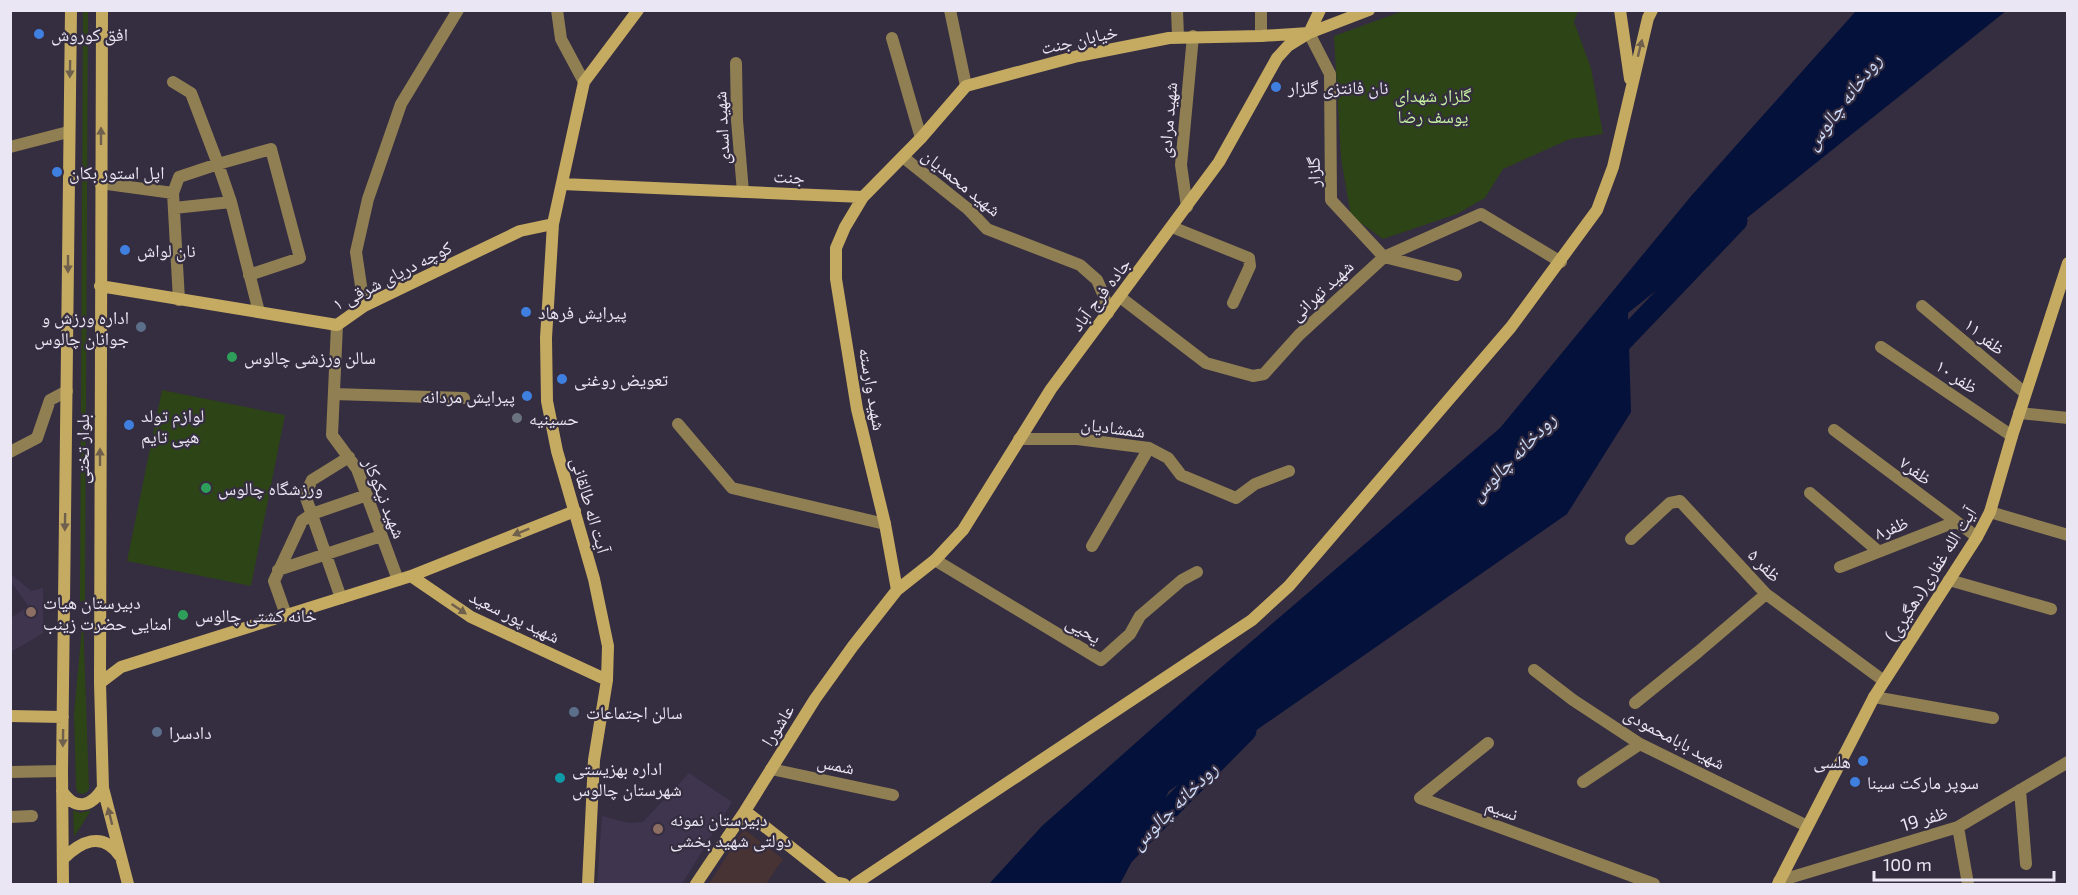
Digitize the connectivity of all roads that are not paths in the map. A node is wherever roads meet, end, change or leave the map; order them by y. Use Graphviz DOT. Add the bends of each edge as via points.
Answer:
graph roads {
  1 [pos="71,10"];
  2 [pos="102,10"];
  3 [pos="458,10"];
  4 [pos="557,10"];
  5 [pos="638,10"];
  6 [pos="950,10"];
  7 [pos="1177,10"];
  8 [pos="1261,10"];
  9 [pos="1320,10"];
  10 [pos="1369,10"];
  11 [pos="1620,10"];
  12 [pos="1652,10"];
  13 [pos="1308,33"];
  14 [pos="1193,36"];
  15 [pos="1261,36"];
  16 [pos="1178,37"];
  17 [pos="892,38"];
  18 [pos="736,63"];
  19 [pos="172,82"];
  20 [pos="584,82"];
  21 [pos="966,86"];
  22 [pos="1631,86"];
  23 [pos="69,132"];
  24 [pos="921,138"];
  25 [pos="10,147"];
  26 [pos="903,157"];
  27 [pos="218,164"];
  28 [pos="100,183"];
  29 [pos="561,184"];
  30 [pos="743,192"];
  31 [pos="173,193"];
  32 [pos="863,197"];
  33 [pos="231,202"];
  34 [pos="1187,207"];
  35 [pos="174,208"];
  36 [pos="553,224"];
  37 [pos="1172,227"];
  38 [pos="1384,257"];
  39 [pos="1561,262"];
  40 [pos="2067,263"];
  41 [pos="249,274"];
  42 [pos="1456,275"];
  43 [pos="100,286"];
  44 [pos="1120,297"];
  45 [pos="179,300"];
  46 [pos="1233,303"];
  47 [pos="364,306"];
  48 [pos="1922,306"];
  49 [pos="259,312"];
  50 [pos="1108,313"];
  51 [pos="337,325"];
  52 [pos="1881,347"];
  53 [pos="67,391"];
  54 [pos="2025,393"];
  55 [pos="334,394"];
  56 [pos="464,399"];
  57 [pos="2019,412"];
  58 [pos="2067,418"];
  59 [pos="678,424"];
  60 [pos="1834,430"];
  61 [pos="2012,436"];
  62 [pos="1019,439"];
  63 [pos="1149,448"];
  64 [pos="10,452"];
  65 [pos="349,457"];
  66 [pos="1289,471"];
  67 [pos="1810,493"];
  68 [pos="367,495"];
  69 [pos="575,511"];
  70 [pos="1990,512"];
  71 [pos="312,514"];
  72 [pos="1955,522"];
  73 [pos="885,524"];
  74 [pos="2067,535"];
  75 [pos="381,536"];
  76 [pos="1977,537"];
  77 [pos="1632,539"];
  78 [pos="1092,546"];
  79 [pos="1878,551"];
  80 [pos="326,554"];
  81 [pos="935,560"];
  82 [pos="1839,567"];
  83 [pos="278,570"];
  84 [pos="1197,572"];
  85 [pos="411,576"];
  86 [pos="1949,579"];
  87 [pos="398,580"];
  88 [pos="897,590"];
  89 [pos="1766,594"];
  90 [pos="341,598"];
  91 [pos="2051,609"];
  92 [pos="286,615"];
  93 [pos="100,653"];
  94 [pos="121,667"];
  95 [pos="1534,670"];
  96 [pos="607,680"];
  97 [pos="1884,681"];
  98 [pos="100,683"];
  99 [pos="1874,697"];
  100 [pos="1635,703"];
  101 [pos="10,716"];
  102 [pos="63,717"];
  103 [pos="1993,718"];
  104 [pos="1488,743"];
  105 [pos="1640,744"];
  106 [pos="2067,762"];
  107 [pos="771,769"];
  108 [pos="62,771"];
  109 [pos="10,772"];
  110 [pos="1583,782"];
  111 [pos="103,788"];
  112 [pos="2020,790"];
  113 [pos="62,791"];
  114 [pos="893,795"];
  115 [pos="745,811"];
  116 [pos="32,816"];
  117 [pos="10,817"];
  118 [pos="1807,826"];
  119 [pos="1959,827"];
  120 [pos="63,859"];
  121 [pos="122,860"];
  122 [pos="2026,864"];
  123 [pos="1779,883"];
  124 [pos="63,885"];
  125 [pos="128,885"];
  126 [pos="588,885"];
  127 [pos="696,885"];
  128 [pos="844,885"];
  129 [pos="855,885"];
  130 [pos="1654,885"];
  131 [pos="1968,885"];
  1 -- 23 [label="street, بلوار تختی, one-way"];
  28 -- 2 [label="street, بلوار تختی, one-way"];
  3 -- 47 [label="street" via="401,104 368,199 356,252"];
  4 -- 20 [label="street" via="561,39"];
  5 -- 20 [label="street, آیت اله طالقانی"];
  6 -- 21 [label="street"];
  7 -- 16 [label="street"];
  8 -- 15 [label="street"];
  9 -- 13 [label="street, جاده فرج آباد"];
  10 -- 13 [label="street"];
  11 -- 22 [label="street"];
  22 -- 12 [label="street, one-way"];
  13 -- 15 [label="street, خیابان جنت"];
  13 -- 34 [label="street, جاده فرج آباد" via="1277,58 1219,162"];
  13 -- 38 [label="street, گلزار" via="1330,74 1331,200"];
  14 -- 15 [label="street, خیابان جنت"];
  14 -- 16 [label="street, خیابان جنت"];
  14 -- 34 [label="street, شهید مرادی" via="1181,165"];
  16 -- 21 [label="street, خیابان جنت" via="1078,56"];
  17 -- 24 [label="street"];
  18 -- 30 [label="street, شهید اسدی"];
  19 -- 27 [label="street" via="191,93"];
  20 -- 29 [label="street, آیت اله طالقانی"];
  21 -- 24 [label="street"];
  22 -- 39 [label="street" via="1613,167 1597,210"];
  23 -- 25 [label="street"];
  23 -- 53 [label="street, بلوار تختی, one-way"];
  24 -- 26 [label="street"];
  26 -- 32 [label="street"];
  26 -- 50 [label="street, شهید محمدیان" via="987,229 1080,265 1097,280"];
  27 -- 31 [label="street" via="179,177"];
  27 -- 33 [label="street"];
  27 -- 41 [label="street" via="271,149 300,258"];
  28 -- 31 [label="street"];
  28 -- 43 [label="street, بلوار تختی"];
  29 -- 30 [label="street, جنت"];
  29 -- 36 [label="street, آیت اله طالقانی"];
  30 -- 32 [label="street, جنت"];
  31 -- 35 [label="street"];
  32 -- 73 [label="street, شهید وارسته" via="836,248 836,279 857,409"];
  33 -- 35 [label="street"];
  33 -- 41 [label="street"];
  34 -- 37 [label="street, جاده فرج آباد"];
  35 -- 45 [label="street"];
  36 -- 47 [label="street, کوچه دریای شرقی ۱" via="520,231"];
  36 -- 69 [label="street, آیت اله طالقانی" via="546,338 547,401"];
  37 -- 44 [label="street, جاده فرج آباد"];
  37 -- 46 [label="street" via="1249,258 1250,266"];
  38 -- 39 [label="street, شهید تهرانی" via="1481,214"];
  38 -- 42 [label="street"];
  38 -- 44 [label="street, شهید تهرانی" via="1299,335 1264,374 1253,376 1206,363"];
  39 -- 129 [label="street" via="1511,327 1296,578 1252,620"];
  40 -- 54 [label="street, آیت الله غفاری(دهگیری)"];
  41 -- 49 [label="street"];
  43 -- 45 [label="street, کوچه دریای شرقی ۱"];
  93 -- 43 [label="street, بلوار تختی, one-way"];
  44 -- 50 [label="street, جاده فرج آباد"];
  45 -- 49 [label="street, کوچه دریای شرقی ۱"];
  47 -- 51 [label="street, کوچه دریای شرقی ۱"];
  48 -- 54 [label="street, ظفر ۱۱"];
  49 -- 51 [label="street, کوچه دریای شرقی ۱"];
  50 -- 62 [label="street, جاده فرج آباد"];
  51 -- 55 [label="street, شهید نیکوکار"];
  52 -- 61 [label="street, ظفر ۱۰"];
  53 -- 64 [label="street" via="50,400 37,438"];
  53 -- 102 [label="street, بلوار تختی, one-way"];
  54 -- 57 [label="street, آیت الله غفاری(دهگیری)"];
  55 -- 56 [label="street"];
  55 -- 65 [label="street, شهید نیکوکار" via="332,435"];
  57 -- 58 [label="street"];
  57 -- 61 [label="street, آیت الله غفاری(دهگیری)"];
  59 -- 73 [label="street" via="732,488"];
  60 -- 72 [label="street, ظفر۷"];
  61 -- 70 [label="street, آیت الله غفاری(دهگیری)"];
  62 -- 63 [label="street, شمشادیان" via="1077,440"];
  62 -- 81 [label="street, جاده فرج آباد" via="963,531"];
  63 -- 66 [label="street, شمشادیان" via="1168,458 1181,475 1236,498 1255,484"];
  63 -- 78 [label="street"];
  65 -- 68 [label="street, شهید نیکوکار"];
  65 -- 71 [label="street" via="312,480 305,495"];
  67 -- 79 [label="street"];
  68 -- 71 [label="street"];
  68 -- 75 [label="street, شهید نیکوکار"];
  69 -- 85 [label="street, one-way"];
  69 -- 96 [label="street, آیت اله طالقانی" via="608,646"];
  70 -- 74 [label="street"];
  70 -- 76 [label="street, آیت الله غفاری(دهگیری)"];
  71 -- 80 [label="street"];
  71 -- 83 [label="street" via="302,521"];
  72 -- 76 [label="street, ظفر۷"];
  72 -- 79 [label="street, ظفر۸"];
  73 -- 88 [label="street, شهید وارسته"];
  75 -- 80 [label="street"];
  75 -- 87 [label="street, شهید نیکوکار"];
  76 -- 86 [label="street, آیت الله غفاری(دهگیری)"];
  77 -- 89 [label="street, ظفر ۵" via="1670,503 1680,501"];
  79 -- 82 [label="street, ظفر۸"];
  80 -- 83 [label="street"];
  80 -- 90 [label="street"];
  81 -- 84 [label="street, یحیی" via="1101,660 1130,634 1140,616"];
  81 -- 88 [label="street, جاده فرج آباد"];
  83 -- 92 [label="street" via="274,581"];
  85 -- 87 [label="street"];
  85 -- 96 [label="street, شهید پور سعید, one-way" via="471,617"];
  86 -- 91 [label="street"];
  86 -- 97 [label="street, آیت الله غفاری(دهگیری)"];
  87 -- 90 [label="street"];
  88 -- 107 [label="street, عاشورا" via="815,699"];
  89 -- 97 [label="street, ظفر ۵"];
  89 -- 100 [label="street"];
  90 -- 92 [label="street"];
  92 -- 94 [label="street"];
  93 -- 94 [label="street" via="110,664"];
  93 -- 98 [label="street, بلوار تختی"];
  94 -- 98 [label="street"];
  95 -- 105 [label="street, شهید بابامحمودی"];
  96 -- 126 [label="street, آیت اله طالقانی" via="594,760"];
  97 -- 99 [label="street, آیت الله غفاری(دهگیری)"];
  98 -- 111 [label="street, بلوار تختی"];
  99 -- 103 [label="street"];
  99 -- 118 [label="street, آیت الله غفاری(دهگیری)"];
  101 -- 102 [label="street"];
  102 -- 108 [label="street, بلوار تختی, one-way"];
  104 -- 130 [label="street, نسیم" via="1420,798"];
  105 -- 110 [label="street"];
  105 -- 118 [label="street, شهید بابامحمودی"];
  106 -- 112 [label="street, ظفر 19"];
  107 -- 114 [label="street, شمس"];
  107 -- 115 [label="street, عاشورا"];
  108 -- 109 [label="street"];
  108 -- 113 [label="street, بلوار تختی"];
  111 -- 113 [label="street" via="97,798 85,804 71,802"];
  121 -- 111 [label="street, بلوار تختی, one-way"];
  112 -- 119 [label="street, ظفر 19"];
  112 -- 122 [label="street"];
  113 -- 120 [label="street, بلوار تختی"];
  115 -- 127 [label="street, عاشورا"];
  115 -- 128 [label="street"];
  116 -- 117 [label="street"];
  118 -- 123 [label="street, آیت الله غفاری(دهگیری)"];
  119 -- 123 [label="street, ظفر 19"];
  119 -- 131 [label="street"];
  120 -- 121 [label="street" via="79,845 99,841 116,851"];
  120 -- 124 [label="street, بلوار تختی"];
  121 -- 125 [label="street, بلوار تختی"];
}
